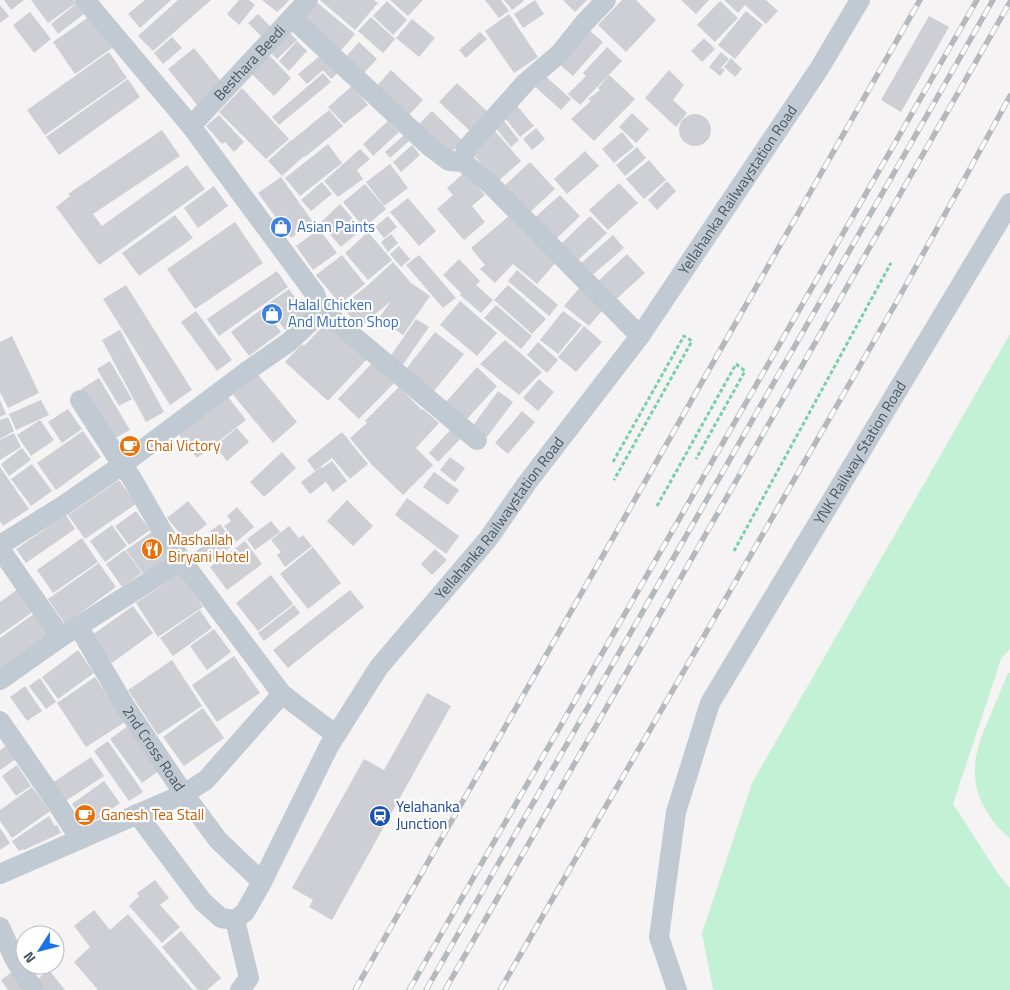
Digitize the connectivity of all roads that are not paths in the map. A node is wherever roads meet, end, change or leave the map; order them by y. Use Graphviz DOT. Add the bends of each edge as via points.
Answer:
graph roads {
  1 [pos="85,0"];
  2 [pos="308,0"];
  3 [pos="606,0"];
  4 [pos="860,0"];
  5 [pos="292,18"];
  6 [pos="191,126"];
  7 [pos="463,162"];
  8 [pos="1010,203"];
  9 [pos="320,308"];
  10 [pos="640,336"];
  11 [pos="80,400"];
  12 [pos="477,440"];
  13 [pos="122,465"];
  14 [pos="1,542"];
  15 [pos="182,561"];
  16 [pos="78,626"];
  17 [pos="61,637"];
  18 [pos="0,680"];
  19 [pos="282,694"];
  20 [pos="0,721"];
  21 [pos="336,735"];
  22 [pos="184,794"];
  23 [pos="136,814"];
  24 [pos="80,839"];
  25 [pos="0,874"];
  26 [pos="262,882"];
  27 [pos="235,920"];
  28 [pos="0,926"];
  29 [pos="34,990"];
  30 [pos="240,990"];
  31 [pos="677,990"];
  1 -- 6 [label="street"];
  2 -- 5 [label="street, Besthara Beedi"];
  3 -- 7 [label="street" via="560,53 526,82 466,149"];
  4 -- 10 [label="street, Yellahanka Railwaystation Road" via="819,69"];
  5 -- 6 [label="street, Besthara Beedi"];
  5 -- 7 [label="street" via="429,146 449,161"];
  6 -- 9 [label="street" via="315,294"];
  7 -- 10 [label="street" via="490,184"];
  8 -- 31 [label="street, YNK Railway Station Road" via="710,703 676,812 659,937"];
  9 -- 12 [label="street"];
  9 -- 13 [label="street" via="318,315 289,342"];
  10 -- 21 [label="street, Yellahanka Railwaystation Road" via="488,539 379,667"];
  11 -- 13 [label="street"];
  13 -- 14 [label="street" via="64,505"];
  13 -- 15 [label="street"];
  14 -- 17 [label="street"];
  15 -- 16 [label="street"];
  15 -- 19 [label="street"];
  16 -- 17 [label="street"];
  16 -- 22 [label="street, 2nd Cross Road" via="125,706"];
  17 -- 18 [label="street"];
  19 -- 21 [label="street"];
  19 -- 22 [label="street" via="206,780"];
  20 -- 24 [label="street"];
  21 -- 26 [label="street, Yellahanka Railwaystation Road"];
  22 -- 23 [label="street"];
  22 -- 26 [label="street, 2nd Cross Road" via="218,840"];
  23 -- 24 [label="street"];
  23 -- 27 [label="street" via="203,902 221,918"];
  24 -- 25 [label="street"];
  26 -- 27 [label="street, Yellahanka Railwaystation Road" via="245,912"];
  27 -- 30 [label="street" via="250,978"];
  28 -- 29 [label="street" via="15,960"];
}
